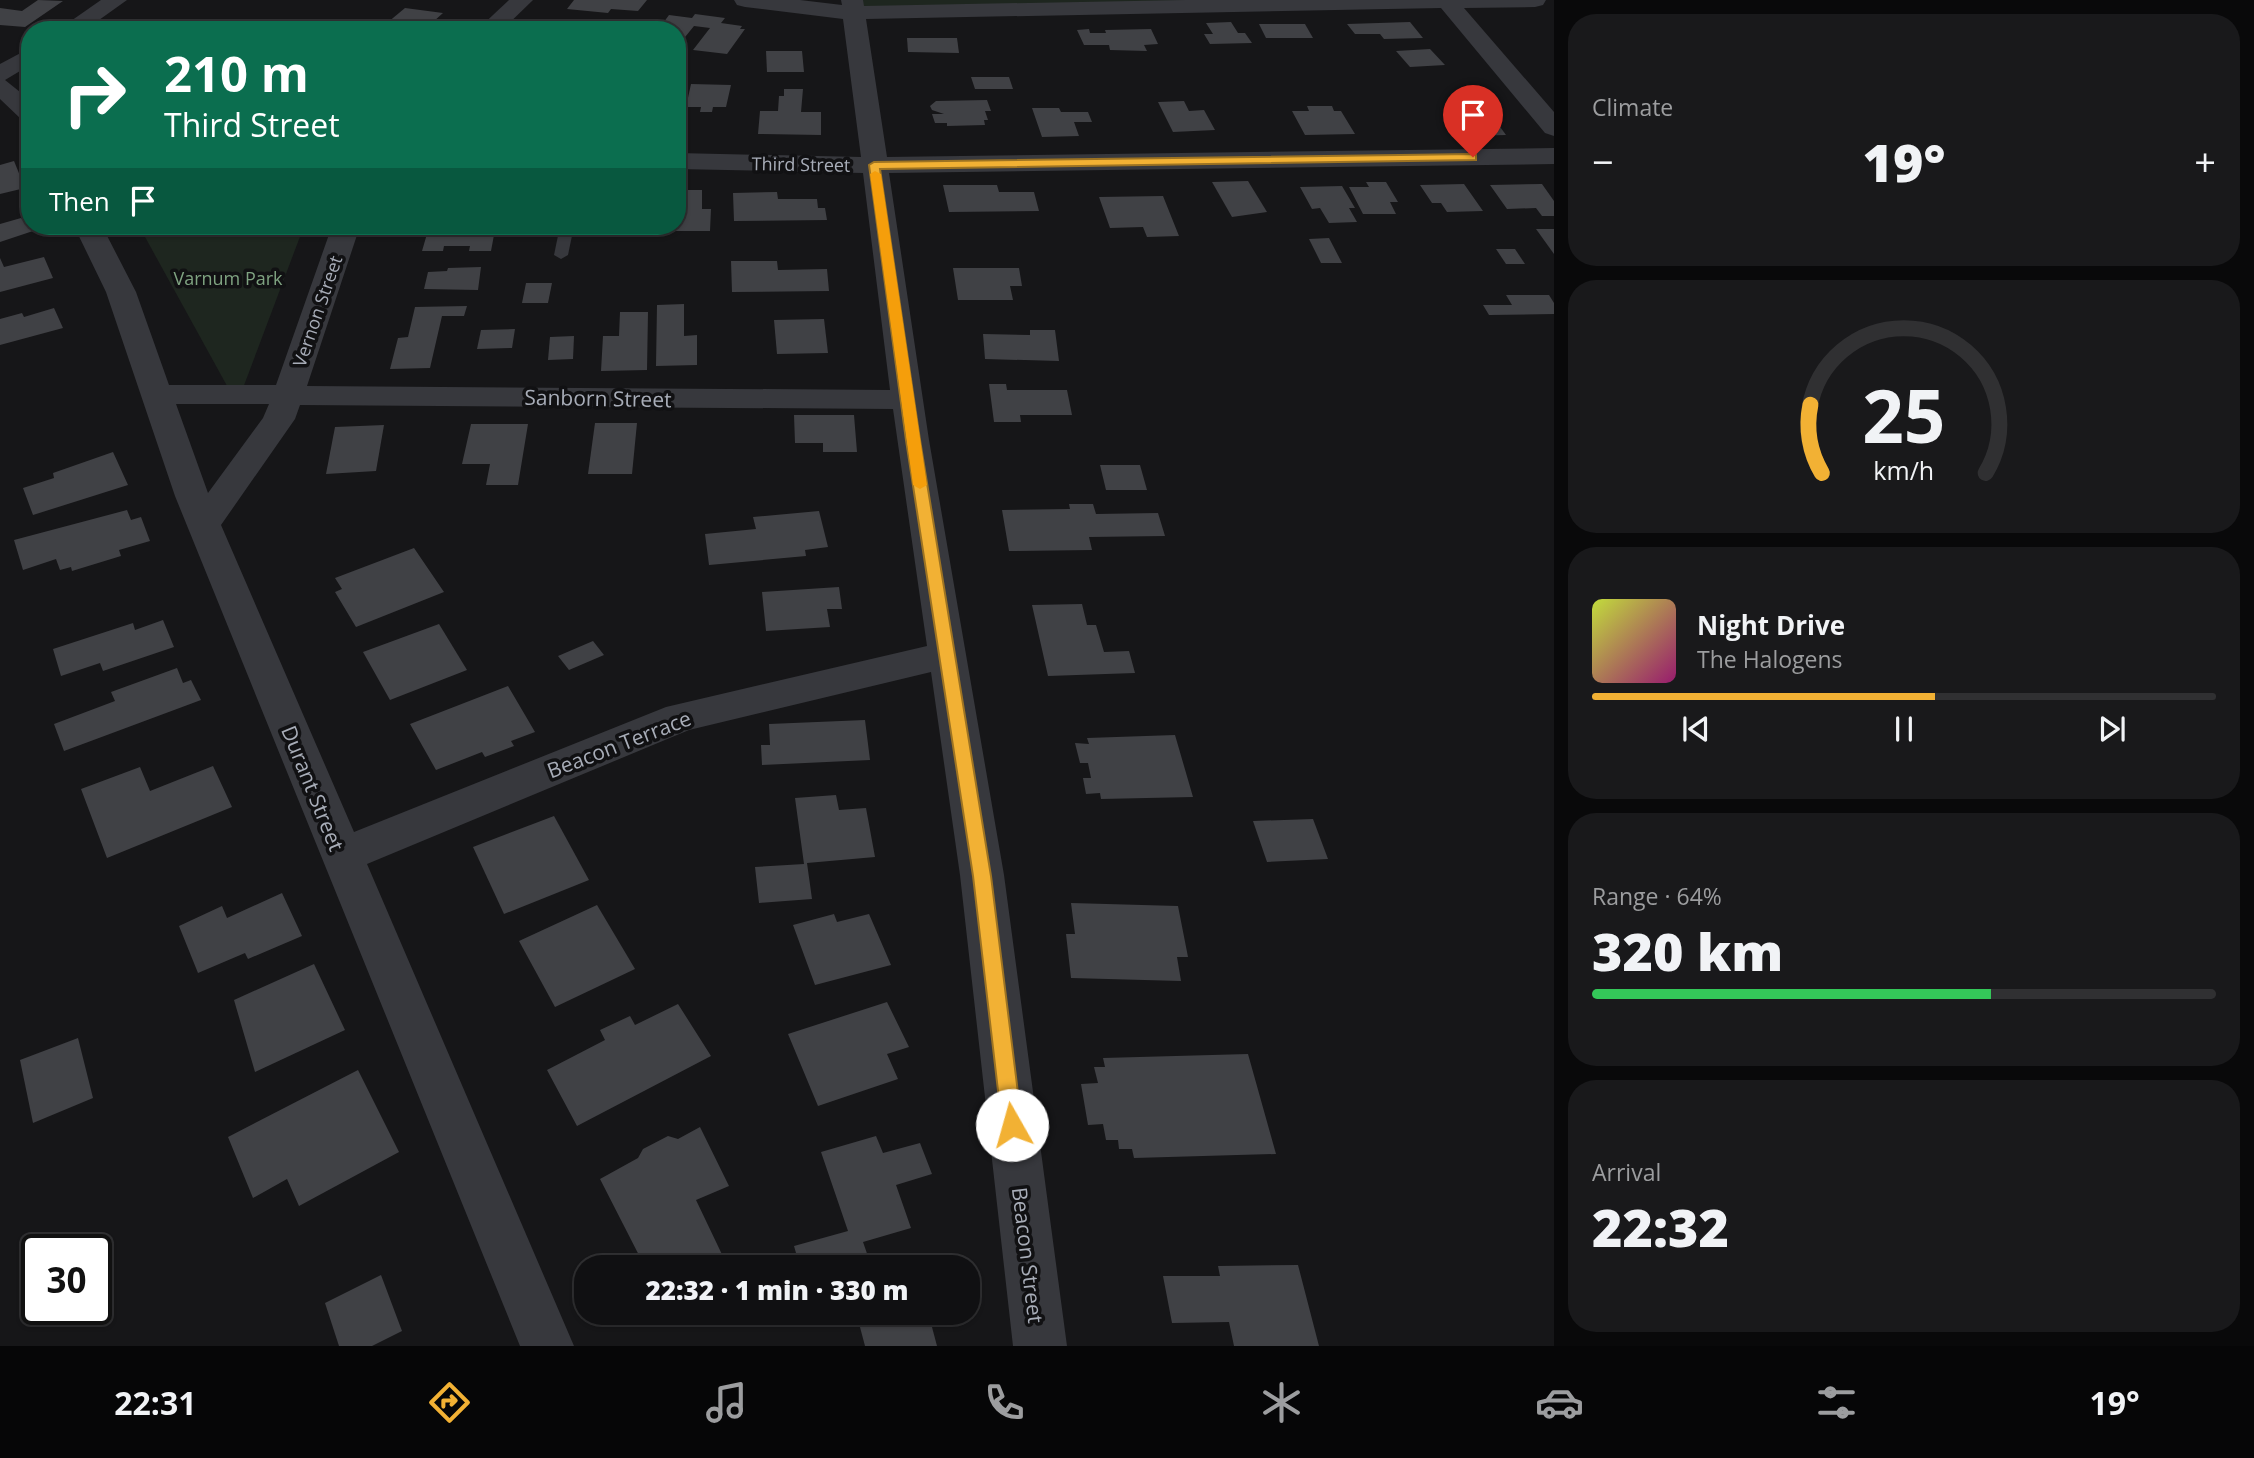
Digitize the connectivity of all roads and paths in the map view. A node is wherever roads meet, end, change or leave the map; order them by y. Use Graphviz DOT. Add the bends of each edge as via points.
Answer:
graph roads {
  1 [pos="116,0"];
  2 [pos="522,0"];
  3 [pos="745,0"];
  4 [pos="1535,0"];
  5 [pos="1447,2"];
  6 [pos="852,7"];
  7 [pos="83,21"];
  8 [pos="498,21"];
  9 [pos="21,61"];
  10 [pos="0,74"];
  11 [pos="0,80"];
  12 [pos="21,84"];
  13 [pos="0,86"];
  14 [pos="21,106"];
  15 [pos="1554,128"];
  16 [pos="1554,156"];
  17 [pos="686,161"];
  18 [pos="874,165"];
  19 [pos="92,235"];
  20 [pos="343,235"];
  21 [pos="565,235"];
  22 [pos="561,255"];
  23 [pos="156,394"];
  24 [pos="288,395"];
  25 [pos="908,400"];
  26 [pos="204,524"];
  27 [pos="947,655"];
  28 [pos="341,856"];
  29 [pos="547,1346"];
  30 [pos="1040,1346"];
  1 -- 7 [label="street"];
  2 -- 8 [label="street"];
  3 -- 6 [label="street"];
  4 -- 5 [label="street"];
  5 -- 6 [label="street"];
  5 -- 15 [label="street"];
  6 -- 18 [label="street, Beacon Street"];
  9 -- 10 [label="street"];
  11 -- 12 [label="street"];
  13 -- 14 [label="street"];
  16 -- 18 [label="street, Third Street"];
  17 -- 18 [label="street, Third Street"];
  18 -- 25 [label="street, Beacon Street"];
  19 -- 23 [label="street, Durant Street" via="121,292"];
  20 -- 24 [label="street, Vernon Street"];
  21 -- 22 [label="lane"];
  23 -- 24 [label="street, Vernon Street"];
  23 -- 26 [label="street, Durant Street"];
  24 -- 25 [label="street, Sanborn Street"];
  24 -- 26 [label="street, Vernon Street" via="279,419"];
  25 -- 27 [label="street, Beacon Street"];
  26 -- 28 [label="street, Durant Street"];
  27 -- 28 [label="street, Beacon Terrace" via="680,717"];
  27 -- 30 [label="street, Beacon Street" via="982,876"];
  28 -- 29 [label="street, Durant Street"];
}
